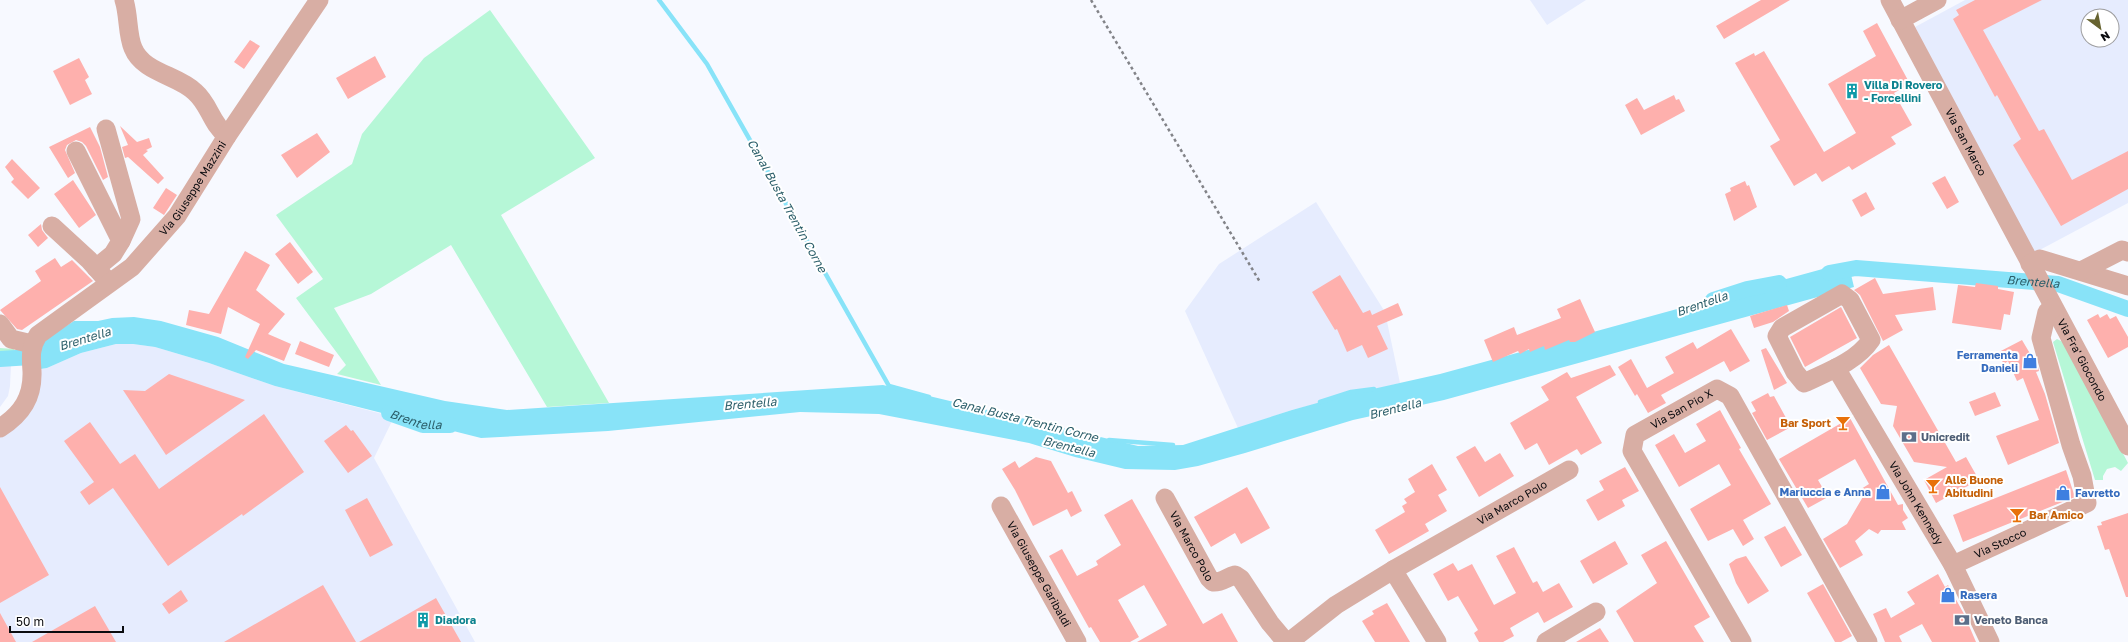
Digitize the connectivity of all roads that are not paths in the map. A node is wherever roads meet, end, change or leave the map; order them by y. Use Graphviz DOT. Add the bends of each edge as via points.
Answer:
graph roads {
  1 [pos="124,0"];
  2 [pos="319,0"];
  3 [pos="1890,0"];
  4 [pos="1937,0"];
  5 [pos="1900,20"];
  6 [pos="106,129"];
  7 [pos="227,136"];
  8 [pos="76,151"];
  9 [pos="52,226"];
  10 [pos="120,241"];
  11 [pos="2128,252"];
  12 [pos="96,268"];
  13 [pos="2081,271"];
  14 [pos="2034,272"];
  15 [pos="110,283"];
  16 [pos="2128,286"];
  17 [pos="2052,305"];
  18 [pos="0,324"];
  19 [pos="31,347"];
  20 [pos="1836,368"];
  21 [pos="0,428"];
  22 [pos="2128,446"];
  23 [pos="1569,470"];
  24 [pos="1165,498"];
  25 [pos="1001,506"];
  26 [pos="1953,566"];
  27 [pos="1393,570"];
  28 [pos="1596,612"];
  29 [pos="1077,642"];
  30 [pos="1287,642"];
  31 [pos="1437,642"];
  32 [pos="1546,642"];
  33 [pos="1742,642"];
  34 [pos="1868,642"];
  35 [pos="1990,642"];
  1 -- 7 [label="street" via="128,10 133,49 143,61 195,91 205,103 216,127"];
  2 -- 7 [label="street, Via Giuseppe Mazzini"];
  3 -- 5 [label="street, Via San Marco"];
  4 -- 5 [label="street"];
  5 -- 14 [label="street, Via San Marco"];
  6 -- 10 [label="street" via="132,219"];
  7 -- 15 [label="street, Via Giuseppe Mazzini" via="177,216 132,267"];
  8 -- 10 [label="street"];
  9 -- 12 [label="street"];
  10 -- 12 [label="street" via="113,254"];
  11 -- 13 [label="street" via="2122,250"];
  12 -- 15 [label="street"];
  13 -- 14 [label="street" via="2040,259"];
  13 -- 16 [label="street"];
  14 -- 17 [label="street, Via Fra' Giocondo"];
  15 -- 19 [label="street, Via Giuseppe Mazzini" via="45,329"];
  17 -- 22 [label="street, Via Fra' Giocondo"];
  17 -- 26 [label="street, Via Stocco" via="2047,312 2042,338 2082,476 2087,503"];
  18 -- 19 [label="street" via="11,339"];
  19 -- 21 [label="street" via="31,390 27,401 20,411"];
  20 -- 20 [label="street" via="1864,350 1871,340 1850,300 1842,294 1782,328 1777,336 1795,372 1804,383"];
  20 -- 26 [label="street, Via John Kennedy"];
  23 -- 27 [label="street, Via Marco Polo"];
  24 -- 30 [label="street, Via Marco Polo" via="1213,582 1235,575 1241,579 1270,623"];
  25 -- 29 [label="street, Via Giuseppe Garibaldi"];
  26 -- 35 [label="street, Via John Kennedy"];
  27 -- 30 [label="street, Via Marco Polo" via="1336,605"];
  27 -- 31 [label="street"];
  28 -- 32 [label="street"];
  33 -- 34 [label="street, Via San Pio X" via="1632,451 1635,435 1717,389 1730,396"];
}
